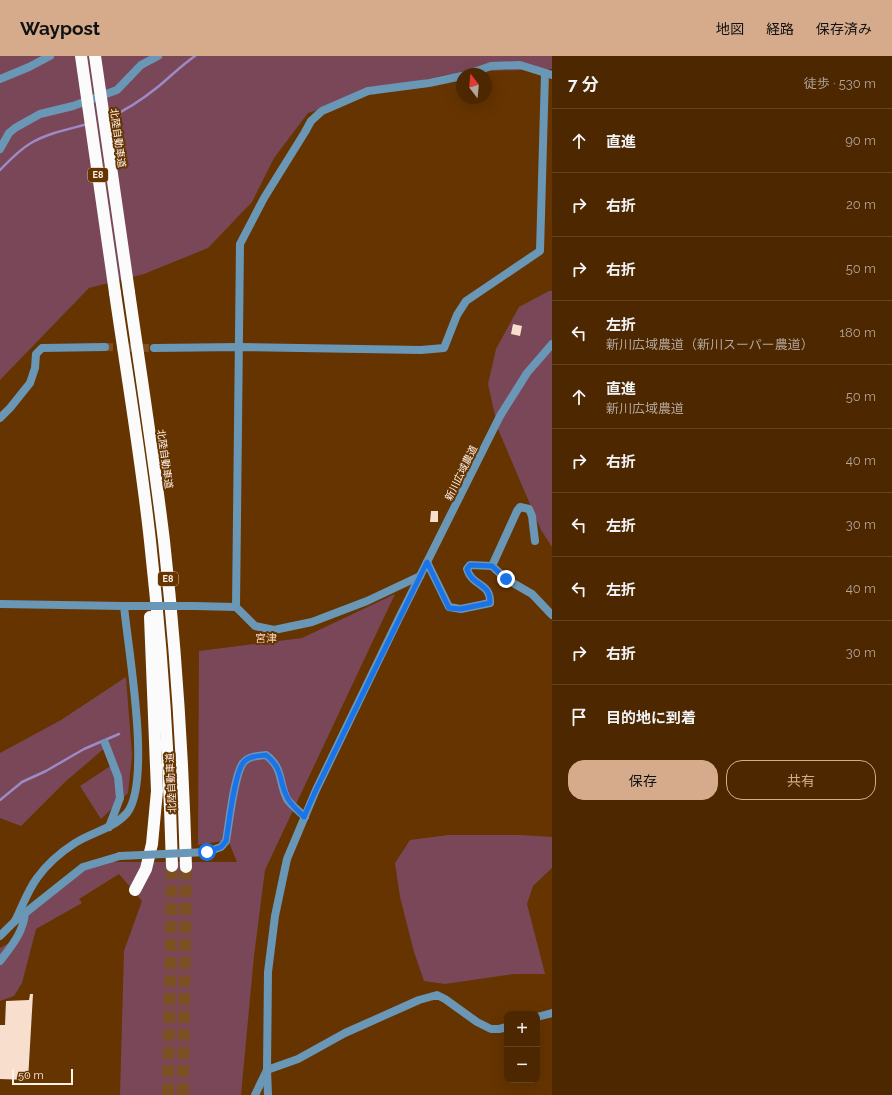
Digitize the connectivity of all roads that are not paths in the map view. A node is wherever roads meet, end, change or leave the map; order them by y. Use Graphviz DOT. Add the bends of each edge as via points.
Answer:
graph roads {
  1 [pos="50,56"];
  2 [pos="82,56"];
  3 [pos="95,56"];
  4 [pos="158,56"];
  5 [pos="485,68"];
  6 [pos="548,74"];
  7 [pos="456,77"];
  8 [pos="0,79"];
  9 [pos="0,149"];
  10 [pos="552,344"];
  11 [pos="105,347"];
  12 [pos="154,348"];
  13 [pos="240,348"];
  14 [pos="129,389"];
  15 [pos="0,418"];
  16 [pos="535,541"];
  17 [pos="427,562"];
  18 [pos="492,566"];
  19 [pos="420,576"];
  20 [pos="0,604"];
  21 [pos="124,606"];
  22 [pos="236,607"];
  23 [pos="552,615"];
  24 [pos="105,743"];
  25 [pos="304,817"];
  26 [pos="109,828"];
  27 [pos="172,866"];
  28 [pos="186,867"];
  29 [pos="136,890"];
  30 [pos="25,913"];
  31 [pos="15,921"];
  32 [pos="0,936"];
  33 [pos="0,961"];
  34 [pos="552,1013"];
  35 [pos="540,1016"];
  36 [pos="504,1028"];
  37 [pos="267,1070"];
  38 [pos="256,1095"];
  39 [pos="268,1095"];
  1 -- 8 [label="street"];
  2 -- 14 [label="highway, 北陸自動車道 / E8, bridge"];
  3 -- 28 [label="highway, 北陸自動車道 / E8, bridge" via="155,475 171,608 181,736"];
  4 -- 9 [label="street" via="141,65 117,90 73,106 40,114 15,128"];
  5 -- 6 [label="street" via="520,65"];
  6 -- 13 [label="street" via="540,252 466,301 444,348"];
  7 -- 13 [label="street" via="368,90 322,111 311,121 264,198 240,244"];
  10 -- 17 [label="street, 新川広域農道" via="527,373 500,416"];
  11 -- 15 [label="street" via="42,348 36,354 30,383"];
  12 -- 13 [label="street"];
  13 -- 22 [label="street"];
  14 -- 27 [label="highway, 北陸自動車道 / E8" via="158,614 167,737"];
  14 -- 29 [label="highway" via="150,621 156,791 152,844 146,869"];
  16 -- 18 [label="street" via="529,509 520,508"];
  17 -- 18 [label="street" via="449,608 461,609 490,603 487,590 469,577 467,569 470,565"];
  17 -- 19 [label="street, 新川広域農道"];
  18 -- 23 [label="street" via="506,579 532,594"];
  19 -- 22 [label="street" via="367,601 312,622 274,630 255,626"];
  19 -- 25 [label="street, 新川広域農道"];
  20 -- 21 [label="street"];
  21 -- 22 [label="street, bridge"];
  21 -- 26 [label="street" via="137,714 138,774 134,798 127,812"];
  24 -- 26 [label="street" via="118,777 120,798"];
  25 -- 30 [label="street, bridge" via="288,799 274,761 266,755 249,758 243,763 236,781 226,841 221,847 207,852 120,856 83,867"];
  25 -- 37 [label="street, 新川広域農道" via="287,858 275,916 268,972"];
  26 -- 31 [label="street" via="76,842 55,859 37,878"];
  30 -- 31 [label="street"];
  30 -- 33 [label="street" via="18,937"];
  31 -- 32 [label="street"];
  34 -- 35 [label="street"];
  36 -- 37 [label="street" via="491,1029 437,995 419,1000 346,1033 298,1059"];
  37 -- 38 [label="street"];
  37 -- 39 [label="street, 新川広域農道"];
}
